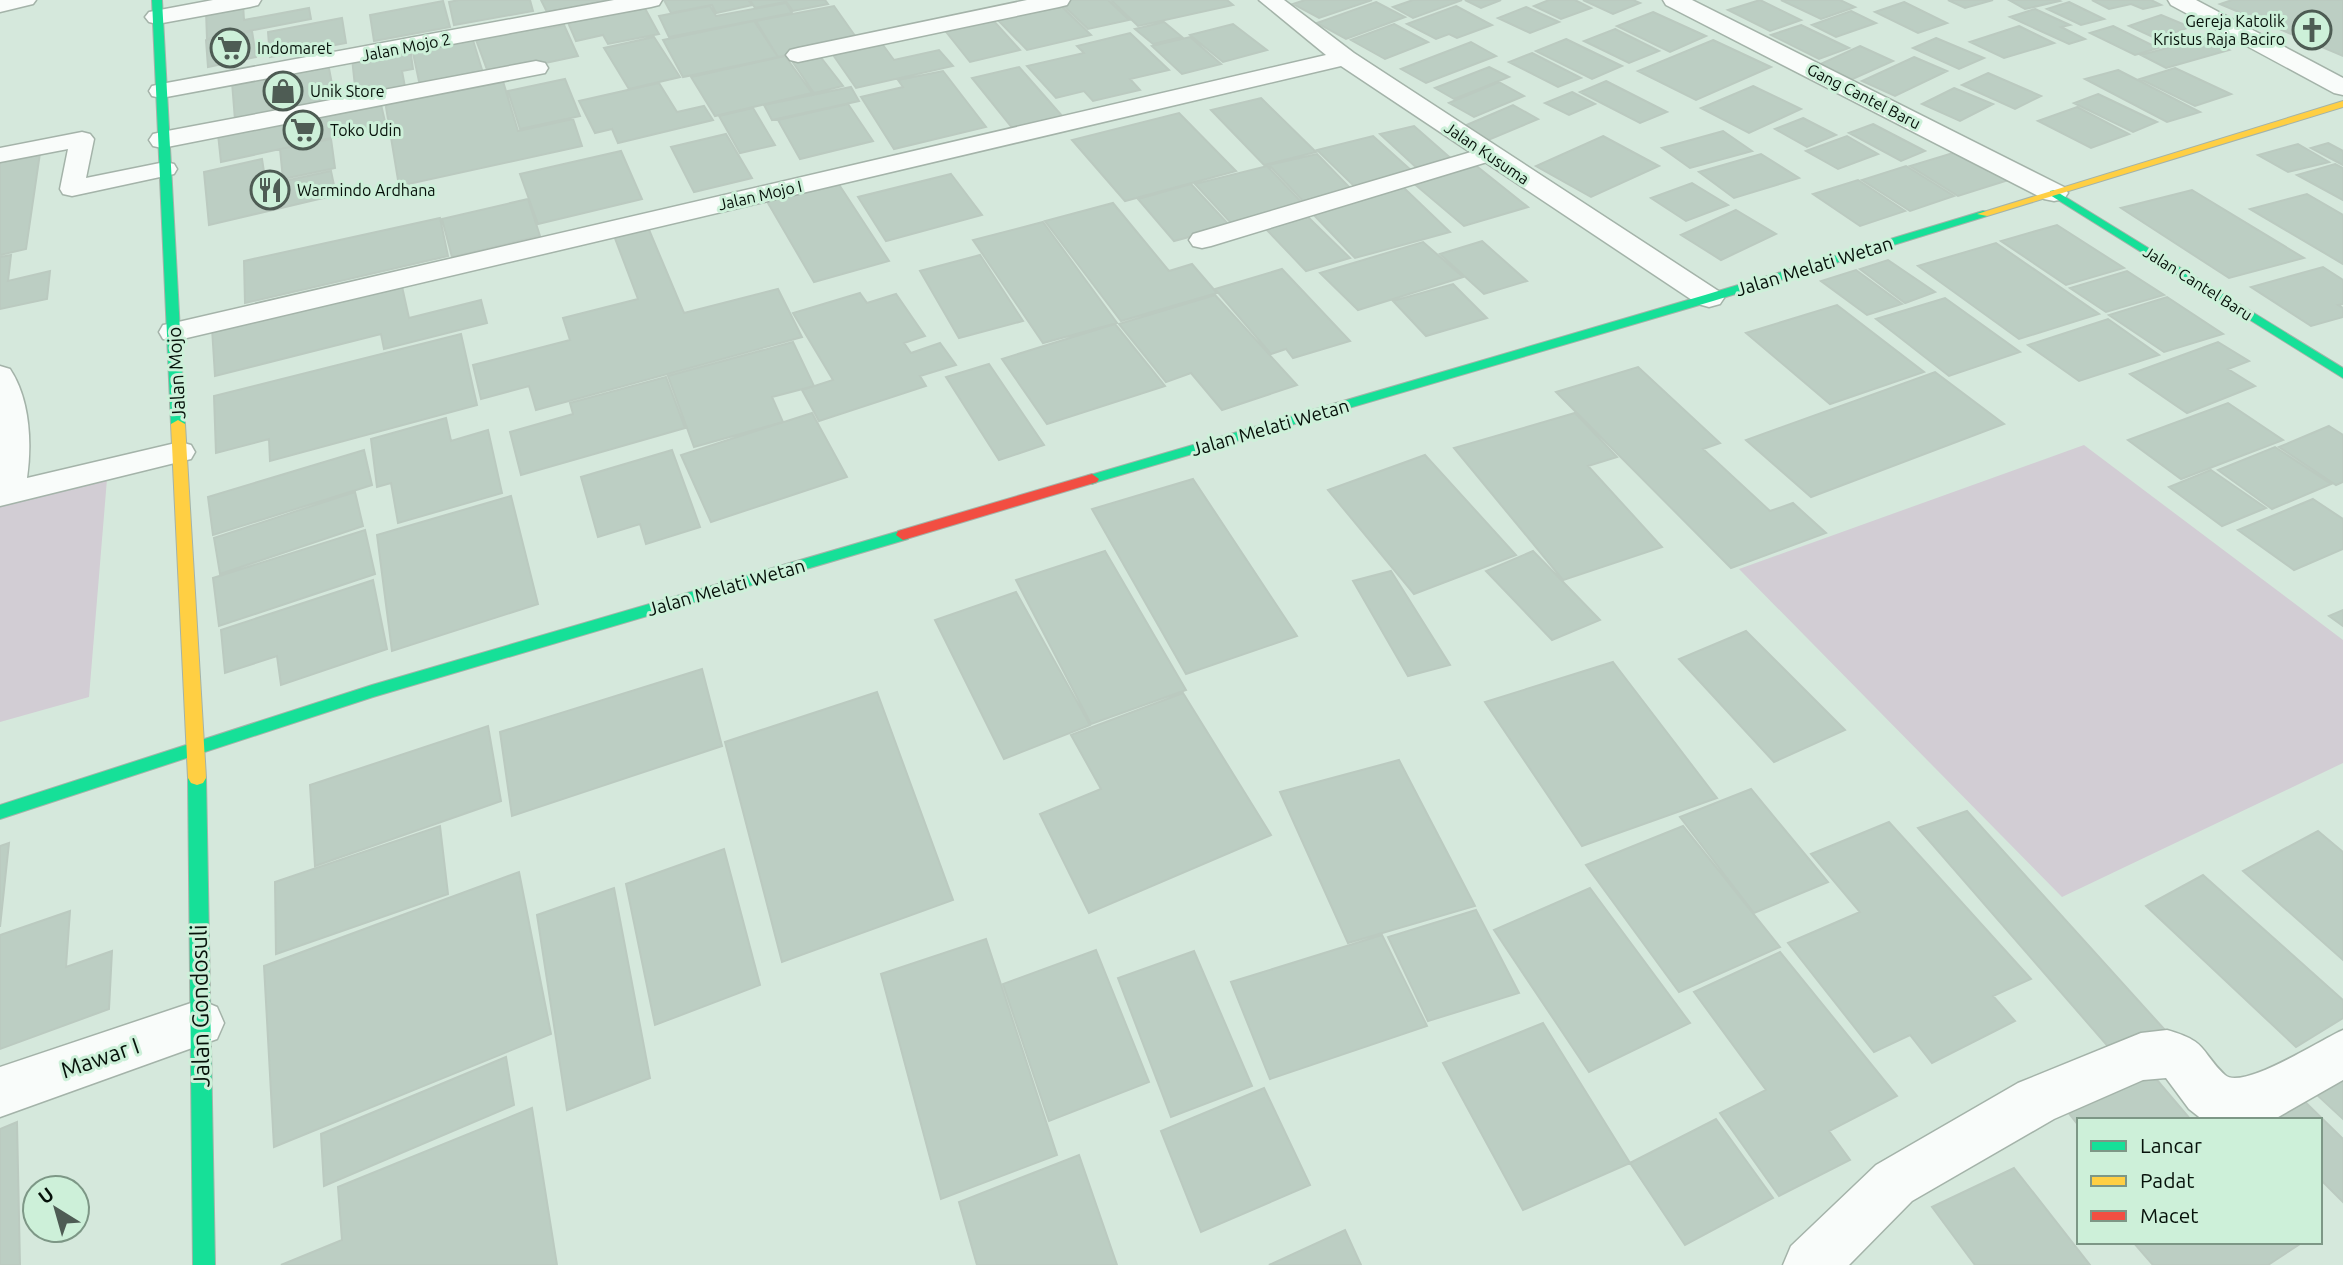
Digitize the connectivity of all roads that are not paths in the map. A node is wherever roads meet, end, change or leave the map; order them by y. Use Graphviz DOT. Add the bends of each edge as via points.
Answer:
graph roads {
  1 [pos="26,0"];
  2 [pos="250,0"];
  3 [pos="651,0"];
  4 [pos="1059,0"];
  5 [pos="1270,0"];
  6 [pos="1674,0"];
  7 [pos="2179,0"];
  8 [pos="0,6"];
  9 [pos="157,8"];
  10 [pos="798,55"];
  11 [pos="1345,58"];
  12 [pos="536,68"];
  13 [pos="2343,88"];
  14 [pos="160,91"];
  15 [pos="2343,104"];
  16 [pos="162,140"];
  17 [pos="0,155"];
  18 [pos="1488,155"];
  19 [pos="165,169"];
  20 [pos="2054,193"];
  21 [pos="1202,240"];
  22 [pos="1709,298"];
  23 [pos="174,332"];
  24 [pos="2343,374"];
  25 [pos="0,375"];
  26 [pos="180,452"];
  27 [pos="4,494"];
  28 [pos="197,747"];
  29 [pos="0,812"];
  30 [pos="200,1023"];
  31 [pos="2337,1057"];
  32 [pos="0,1093"];
  33 [pos="204,1265"];
  34 [pos="1810,1265"];
  1 -- 8 [label="lane"];
  2 -- 9 [label="street"];
  3 -- 14 [label="street, Jalan Mojo 2"];
  4 -- 10 [label="street"];
  5 -- 11 [label="street, Jalan Kusuma"];
  6 -- 20 [label="street, Gang Cantel Baru"];
  7 -- 13 [label="street"];
  9 -- 14 [label="street, Jalan Mojo"];
  11 -- 18 [label="street, Jalan Kusuma"];
  11 -- 23 [label="street, Jalan Mojo I"];
  12 -- 16 [label="street"];
  14 -- 16 [label="street, Jalan Mojo"];
  15 -- 20 [label="street, Jalan Melati Wetan"];
  16 -- 19 [label="street, Jalan Mojo"];
  17 -- 19 [label="lane" via="82,139 72,188"];
  18 -- 21 [label="lane"];
  18 -- 22 [label="street, Jalan Kusuma"];
  19 -- 23 [label="street, Jalan Mojo"];
  20 -- 22 [label="street, Jalan Melati Wetan"];
  20 -- 24 [label="street, Jalan Cantel Baru"];
  22 -- 28 [label="street, Jalan Melati Wetan" via="372,691"];
  23 -- 26 [label="street, Jalan Mojo"];
  25 -- 27 [label="lane" via="16,433 16,459"];
  26 -- 27 [label="lane"];
  26 -- 28 [label="street, Jalan Mojo"];
  28 -- 29 [label="street, Jalan Melati Wetan"];
  28 -- 30 [label="street, Jalan Gondosuli"];
  30 -- 32 [label="street, Mawar I"];
  30 -- 33 [label="street, Jalan Gondosuli"];
  31 -- 34 [label="street" via="2258,1101 2231,1103 2212,1097 2178,1057 2141,1057 2036,1101 1894,1183"];
}
